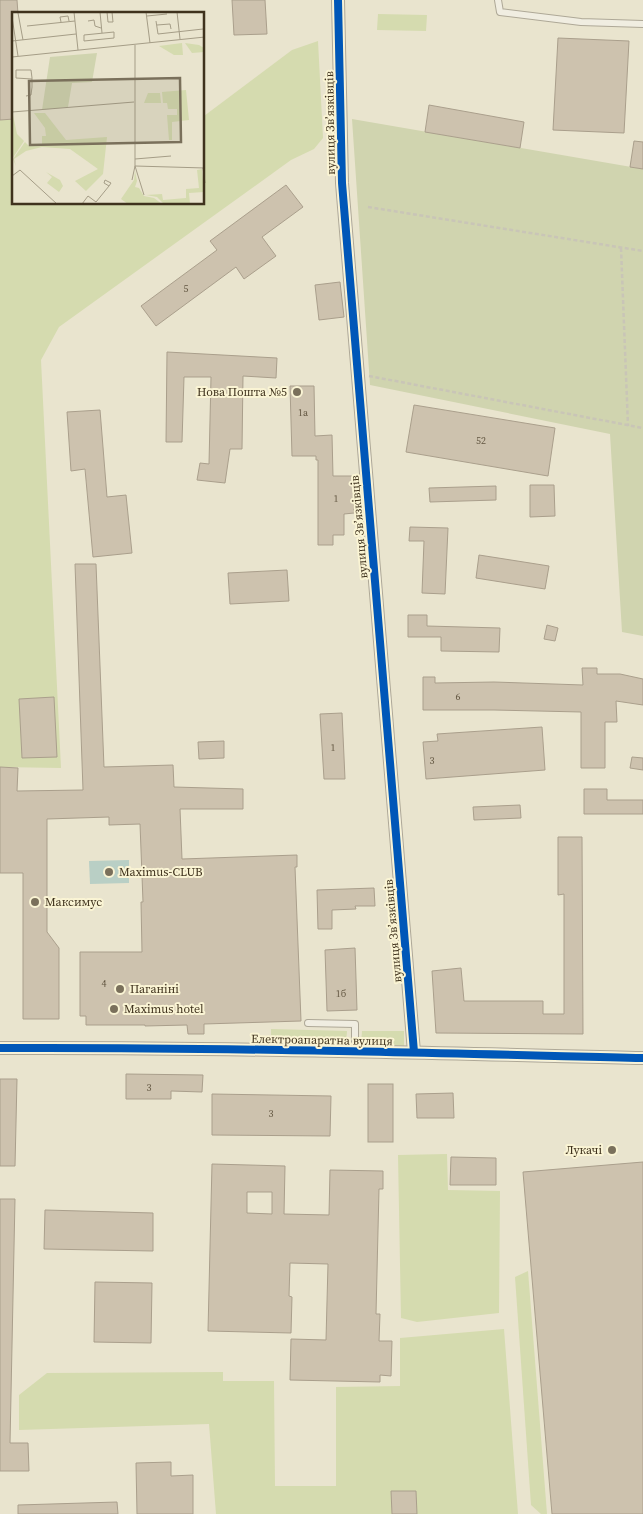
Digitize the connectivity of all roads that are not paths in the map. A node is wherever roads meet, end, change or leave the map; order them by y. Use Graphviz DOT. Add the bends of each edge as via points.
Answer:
graph roads {
  1 [pos="338,0"];
  2 [pos="498,0"];
  3 [pos="643,24"];
  4 [pos="308,1023"];
  5 [pos="0,1048"];
  6 [pos="355,1051"];
  7 [pos="414,1052"];
  8 [pos="643,1058"];
  1 -- 7 [label="street, вулиця Звʼязківців" via="342,184"];
  2 -- 3 [label="lane" via="500,12 581,22"];
  4 -- 6 [label="lane" via="355,1024"];
  5 -- 6 [label="street, Електроапаратна вулиця"];
  6 -- 7 [label="street, Електроапаратна вулиця"];
  7 -- 8 [label="street, Електроапаратна вулиця"];
}
